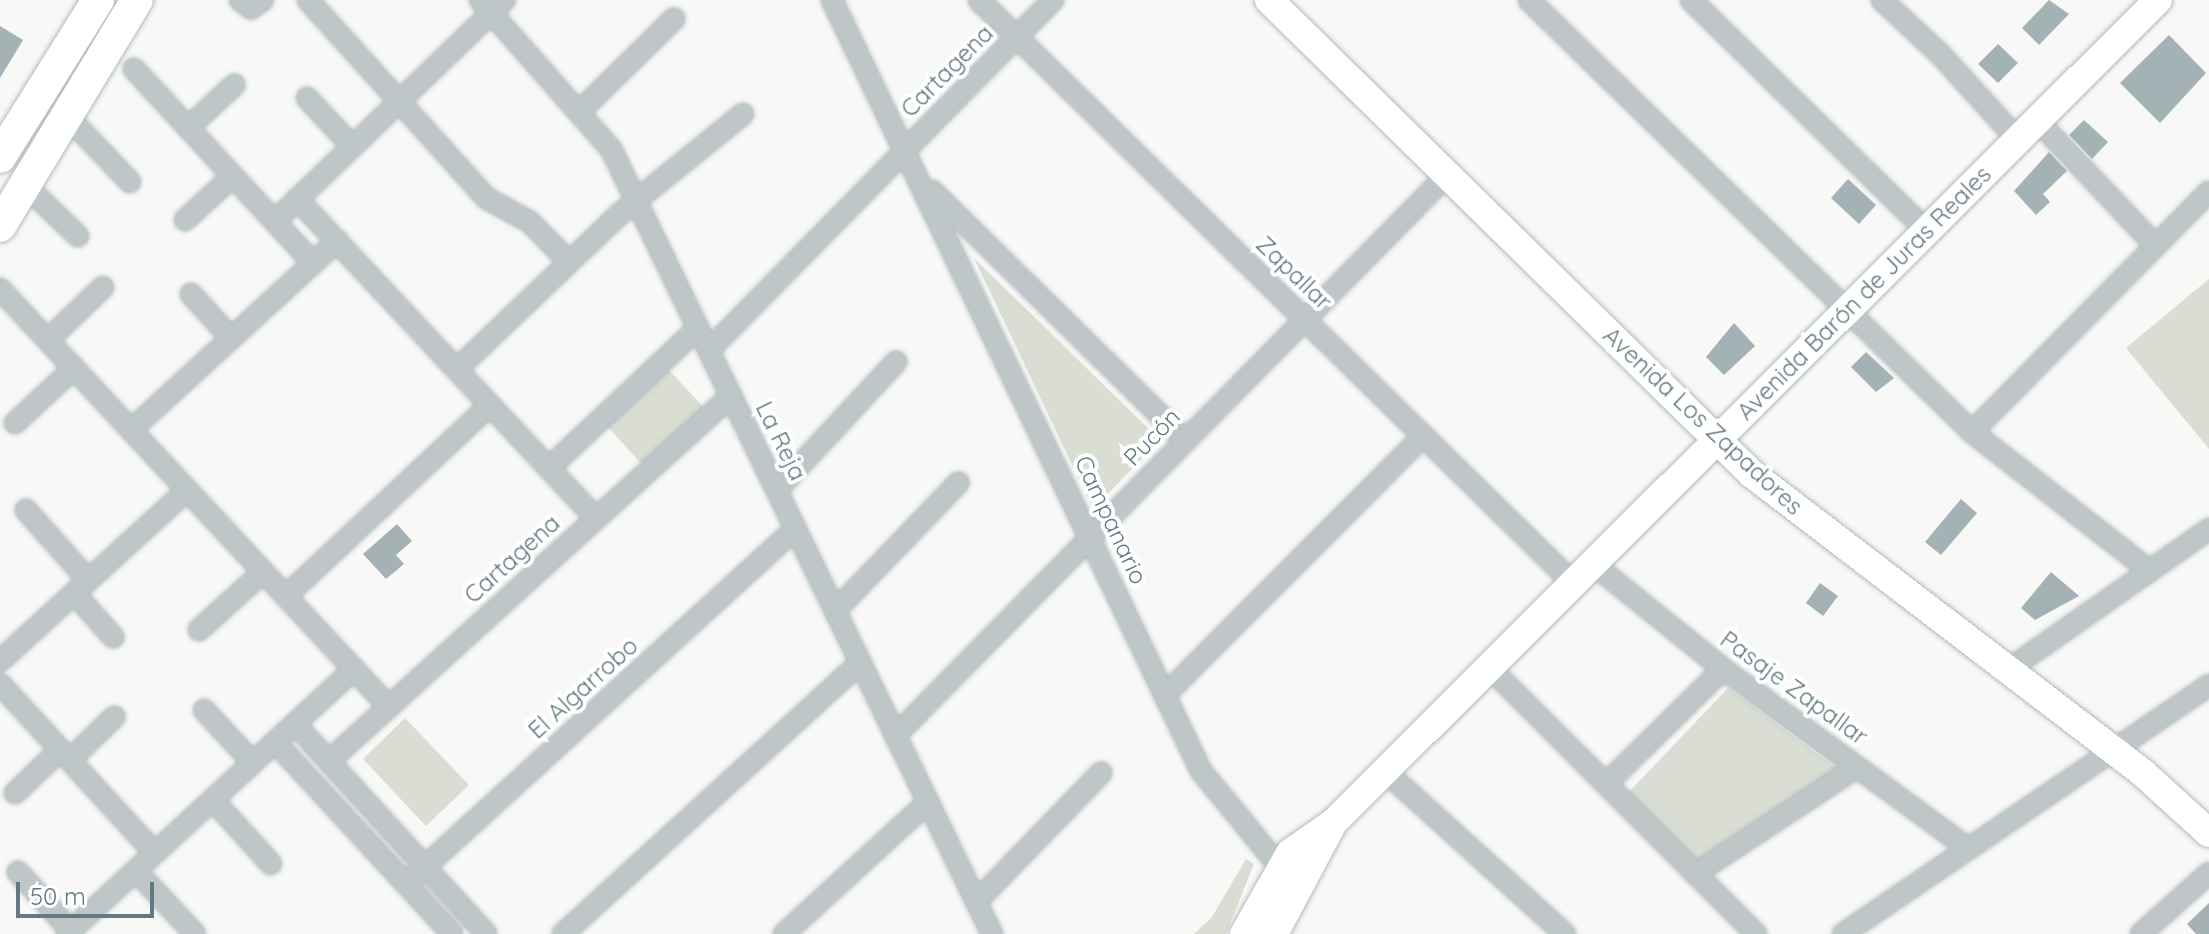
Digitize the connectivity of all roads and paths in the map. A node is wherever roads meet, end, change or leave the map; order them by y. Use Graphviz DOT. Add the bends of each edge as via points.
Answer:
graph roads {
  1 [pos="98,0"];
  2 [pos="137,0"];
  3 [pos="240,0"];
  4 [pos="263,0"];
  5 [pos="308,0"];
  6 [pos="832,0"];
  7 [pos="979,0"];
  8 [pos="1053,0"];
  9 [pos="1269,0"];
  10 [pos="1529,0"];
  11 [pos="1691,0"];
  12 [pos="2158,0"];
  13 [pos="1884,1"];
  14 [pos="493,4"];
  15 [pos="674,19"];
  16 [pos="1017,38"];
  17 [pos="134,69"];
  18 [pos="234,85"];
  19 [pos="307,98"];
  20 [pos="398,102"];
  21 [pos="582,109"];
  22 [pos="743,114"];
  23 [pos="67,116"];
  24 [pos="189,127"];
  25 [pos="2028,130"];
  26 [pos="352,146"];
  27 [pos="905,151"];
  28 [pos="0,157"];
  29 [pos="1447,175"];
  30 [pos="233,176"];
  31 [pos="920,179"];
  32 [pos="130,182"];
  33 [pos="26,186"];
  34 [pos="2209,192"];
  35 [pos="297,199"];
  36 [pos="637,202"];
  37 [pos="185,220"];
  38 [pos="275,221"];
  39 [pos="0,226"];
  40 [pos="1927,231"];
  41 [pos="78,236"];
  42 [pos="337,241"];
  43 [pos="2155,245"];
  44 [pos="569,262"];
  45 [pos="313,263"];
  46 [pos="103,287"];
  47 [pos="0,289"];
  48 [pos="191,294"];
  49 [pos="1848,310"];
  50 [pos="1304,319"];
  51 [pos="698,328"];
  52 [pos="231,338"];
  53 [pos="48,340"];
  54 [pos="709,350"];
  55 [pos="896,362"];
  56 [pos="74,368"];
  57 [pos="457,369"];
  58 [pos="731,396"];
  59 [pos="490,405"];
  60 [pos="15,423"];
  61 [pos="131,430"];
  62 [pos="1972,432"];
  63 [pos="1423,436"];
  64 [pos="1717,440"];
  65 [pos="1186,441"];
  66 [pos="549,468"];
  67 [pos="958,483"];
  68 [pos="187,490"];
  69 [pos="777,490"];
  70 [pos="26,510"];
  71 [pos="596,518"];
  72 [pos="795,529"];
  73 [pos="2209,529"];
  74 [pos="1091,537"];
  75 [pos="2150,571"];
  76 [pos="263,572"];
  77 [pos="1583,574"];
  78 [pos="81,587"];
  79 [pos="286,596"];
  80 [pos="835,611"];
  81 [pos="199,630"];
  82 [pos="113,637"];
  83 [pos="0,661"];
  84 [pos="860,663"];
  85 [pos="1489,667"];
  86 [pos="354,669"];
  87 [pos="1723,669"];
  88 [pos="2008,670"];
  89 [pos="0,684"];
  90 [pos="2209,685"];
  91 [pos="1165,695"];
  92 [pos="389,707"];
  93 [pos="204,710"];
  94 [pos="114,717"];
  95 [pos="295,724"];
  96 [pos="895,736"];
  97 [pos="275,742"];
  98 [pos="2112,748"];
  99 [pos="65,755"];
  100 [pos="329,761"];
  101 [pos="253,763"];
  102 [pos="1857,767"];
  103 [pos="1385,771"];
  104 [pos="1101,773"];
  105 [pos="1606,784"];
  106 [pos="15,793"];
  107 [pos="213,800"];
  108 [pos="927,803"];
  109 [pos="1333,823"];
  110 [pos="2209,833"];
  111 [pos="1968,848"];
  112 [pos="155,853"];
  113 [pos="271,864"];
  114 [pos="1279,866"];
  115 [pos="425,867"];
  116 [pos="136,871"];
  117 [pos="18,872"];
  118 [pos="2209,873"];
  119 [pos="1695,874"];
  120 [pos="406,884"];
  121 [pos="976,902"];
  122 [pos="69,932"];
  123 [pos="1255,932"];
  124 [pos="195,934"];
  125 [pos="452,934"];
  126 [pos="486,934"];
  127 [pos="563,934"];
  128 [pos="784,934"];
  129 [pos="992,934"];
  130 [pos="1565,934"];
  131 [pos="1756,934"];
  132 [pos="1843,934"];
  133 [pos="2141,934"];
  1 -- 28 [label="main road"];
  2 -- 23 [label="main road"];
  3 -- 4 [label="street" via="251,8"];
  5 -- 20 [label="street"];
  6 -- 27 [label="street, Campanario"];
  7 -- 16 [label="street, Zapallar"];
  8 -- 16 [label="street, Cartagena"];
  9 -- 29 [label="street, Avenida Los Zapadores"];
  10 -- 49 [label="street"];
  11 -- 40 [label="street"];
  12 -- 25 [label="street, Avenida Barón de Juras Reales"];
  13 -- 25 [label="street"];
  14 -- 20 [label="street"];
  14 -- 21 [label="street, La Reja"];
  15 -- 21 [label="street"];
  16 -- 27 [label="street, Cartagena"];
  16 -- 50 [label="street, Zapallar"];
  17 -- 24 [label="street"];
  18 -- 24 [label="street"];
  19 -- 26 [label="street"];
  20 -- 26 [label="street"];
  20 -- 44 [label="street" via="486,198 530,222"];
  21 -- 36 [label="street, La Reja" via="605,138"];
  22 -- 36 [label="street"];
  23 -- 32 [label="street"];
  23 -- 33 [label="main road"];
  24 -- 30 [label="street"];
  25 -- 40 [label="street, Avenida Barón de Juras Reales"];
  25 -- 43 [label="street"];
  26 -- 35 [label="street"];
  27 -- 31 [label="street, Campanario"];
  27 -- 54 [label="street, Cartagena"];
  29 -- 50 [label="street, Pucón"];
  29 -- 64 [label="street, Avenida Los Zapadores"];
  30 -- 37 [label="street"];
  30 -- 38 [label="street"];
  31 -- 65 [label="street, Campanario"];
  31 -- 74 [label="street, Campanario"];
  33 -- 39 [label="main road"];
  33 -- 41 [label="street"];
  34 -- 43 [label="street"];
  35 -- 38 [label="street"];
  35 -- 42 [label="street"];
  36 -- 44 [label="street"];
  36 -- 51 [label="street, La Reja"];
  38 -- 45 [label="street"];
  40 -- 49 [label="street, Avenida Barón de Juras Reales"];
  42 -- 45 [label="street"];
  42 -- 57 [label="street"];
  43 -- 62 [label="street"];
  44 -- 57 [label="street"];
  45 -- 52 [label="street"];
  46 -- 53 [label="street"];
  47 -- 53 [label="street"];
  48 -- 52 [label="street"];
  49 -- 62 [label="street"];
  49 -- 64 [label="street, Avenida Barón de Juras Reales"];
  50 -- 63 [label="street, Zapallar"];
  50 -- 65 [label="street, Pucón"];
  51 -- 54 [label="street, La Reja"];
  51 -- 66 [label="street"];
  52 -- 61 [label="street"];
  53 -- 56 [label="street"];
  54 -- 58 [label="street, La Reja"];
  55 -- 69 [label="street"];
  56 -- 60 [label="street"];
  56 -- 61 [label="street"];
  57 -- 59 [label="street"];
  58 -- 69 [label="street, La Reja"];
  58 -- 71 [label="street, Cartagena"];
  59 -- 66 [label="street"];
  59 -- 79 [label="street"];
  61 -- 68 [label="street"];
  62 -- 75 [label="street"];
  63 -- 77 [label="street, Zapallar"];
  63 -- 91 [label="street"];
  64 -- 77 [label="street, Avenida Barón de Juras Reales"];
  64 -- 88 [label="street, Avenida Los Zapadores" via="1782,499"];
  65 -- 74 [label="street, Pucón"];
  66 -- 71 [label="street"];
  67 -- 80 [label="street"];
  68 -- 76 [label="street"];
  68 -- 78 [label="street"];
  69 -- 72 [label="street, La Reja"];
  70 -- 78 [label="street"];
  71 -- 92 [label="street, Cartagena"];
  72 -- 80 [label="street, La Reja"];
  72 -- 115 [label="street, El Algarrobo"];
  73 -- 75 [label="street"];
  74 -- 91 [label="street, Campanario"];
  74 -- 96 [label="street, Pucón"];
  75 -- 88 [label="street"];
  76 -- 79 [label="street"];
  76 -- 81 [label="street"];
  77 -- 85 [label="street, Avenida Barón de Juras Reales"];
  77 -- 87 [label="street, Pasaje Zapallar"];
  78 -- 82 [label="street"];
  78 -- 83 [label="street"];
  79 -- 86 [label="street"];
  80 -- 84 [label="street, La Reja"];
  84 -- 96 [label="street, La Reja"];
  84 -- 127 [label="street"];
  85 -- 103 [label="street, Avenida Barón de Juras Reales"];
  85 -- 105 [label="street"];
  86 -- 92 [label="street"];
  86 -- 95 [label="street"];
  87 -- 102 [label="street, Pasaje Zapallar"];
  87 -- 105 [label="street"];
  88 -- 98 [label="street, Avenida Los Zapadores"];
  89 -- 99 [label="street"];
  90 -- 98 [label="street"];
  91 -- 114 [label="street, Campanario" via="1206,780"];
  92 -- 100 [label="street, Cartagena"];
  93 -- 101 [label="street"];
  94 -- 99 [label="street"];
  95 -- 97 [label="street"];
  95 -- 100 [label="street"];
  96 -- 108 [label="street, La Reja"];
  97 -- 101 [label="street"];
  97 -- 120 [label="street"];
  98 -- 110 [label="street, Avenida Los Zapadores"];
  98 -- 111 [label="street"];
  99 -- 106 [label="street"];
  99 -- 112 [label="street"];
  100 -- 115 [label="street"];
  101 -- 107 [label="street"];
  102 -- 111 [label="street, Pasaje Zapallar"];
  102 -- 119 [label="street"];
  103 -- 109 [label="street, Avenida Barón de Juras Reales"];
  103 -- 130 [label="street"];
  104 -- 121 [label="street"];
  105 -- 119 [label="street"];
  107 -- 112 [label="street"];
  107 -- 113 [label="street"];
  108 -- 121 [label="street, La Reja"];
  108 -- 128 [label="street"];
  109 -- 114 [label="street, Avenida Barón de Juras Reales" via="1300,843"];
  109 -- 123 [label="street, Avenida Barón de Juras Reales"];
  111 -- 132 [label="street"];
  112 -- 116 [label="street"];
  114 -- 123 [label="street, Avenida Barón de Juras Reales"];
  115 -- 120 [label="street, El Algarrobo"];
  115 -- 126 [label="street"];
  116 -- 122 [label="street"];
  116 -- 124 [label="street"];
  117 -- 122 [label="street"];
  118 -- 133 [label="street"];
  119 -- 131 [label="street"];
  120 -- 125 [label="street"];
  121 -- 129 [label="street, La Reja"];
}
